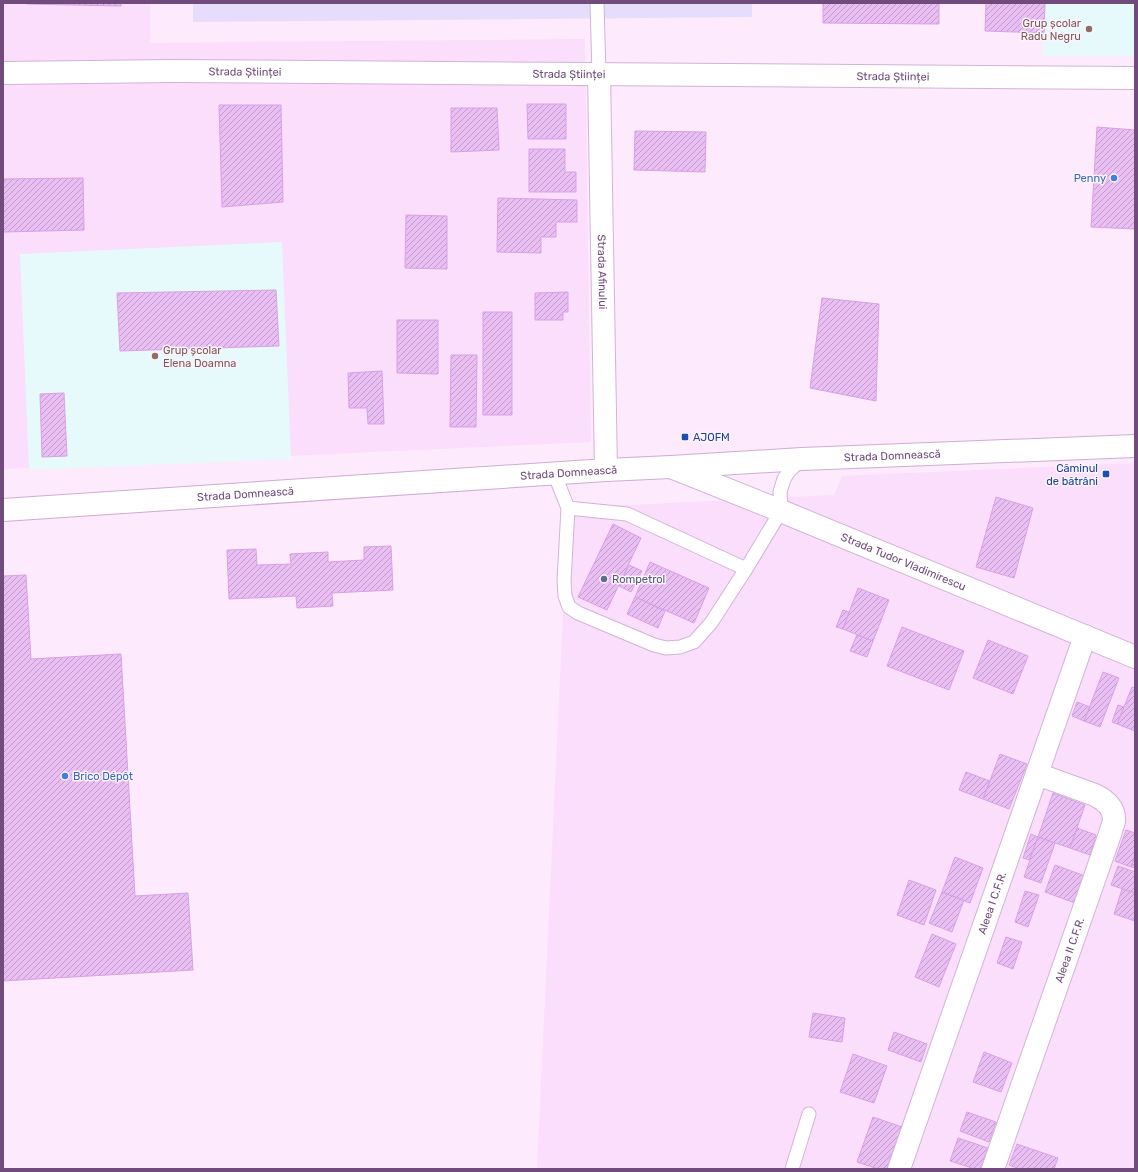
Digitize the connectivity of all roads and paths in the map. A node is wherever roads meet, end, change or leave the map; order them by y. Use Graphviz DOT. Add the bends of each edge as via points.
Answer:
graph roads {
  1 [pos="597,3"];
  2 [pos="3,73"];
  3 [pos="598,74"];
  4 [pos="1135,78"];
  5 [pos="1135,446"];
  6 [pos="802,459"];
  7 [pos="670,467"];
  8 [pos="606,470"];
  9 [pos="554,473"];
  10 [pos="568,508"];
  11 [pos="3,510"];
  12 [pos="781,510"];
  13 [pos="746,569"];
  14 [pos="1085,636"];
  15 [pos="1135,657"];
  16 [pos="1038,774"];
  17 [pos="809,1114"];
  18 [pos="792,1169"];
  19 [pos="899,1169"];
  20 [pos="993,1169"];
  1 -- 3 [label="lane"];
  2 -- 3 [label="street, Strada Științei" via="180,71"];
  3 -- 4 [label="street, Strada Științei"];
  3 -- 8 [label="street, Strada Afinului"];
  5 -- 6 [label="street, Strada Domnească"];
  6 -- 7 [label="street, Strada Domnească"];
  6 -- 12 [label="lane" via="784,479 780,492"];
  7 -- 8 [label="street, Strada Domnească"];
  7 -- 12 [label="street, Strada Tudor Vladimirescu"];
  8 -- 9 [label="street, Strada Domnească"];
  9 -- 10 [label="lane"];
  9 -- 11 [label="street, Strada Domnească"];
  10 -- 13 [label="lane" via="627,514"];
  10 -- 13 [label="lane" via="564,581 569,607 654,645 666,648 680,647 694,642 711,622"];
  12 -- 13 [label="lane"];
  12 -- 14 [label="street, Strada Tudor Vladimirescu"];
  14 -- 15 [label="street, Strada Tudor Vladimirescu"];
  14 -- 16 [label="street, Aleea I C.F.R."];
  16 -- 19 [label="street, Aleea I C.F.R."];
  16 -- 20 [label="street, Aleea II C.F.R." via="1104,800 1111,808 1114,820"];
  17 -- 18 [label="lane"];
}
